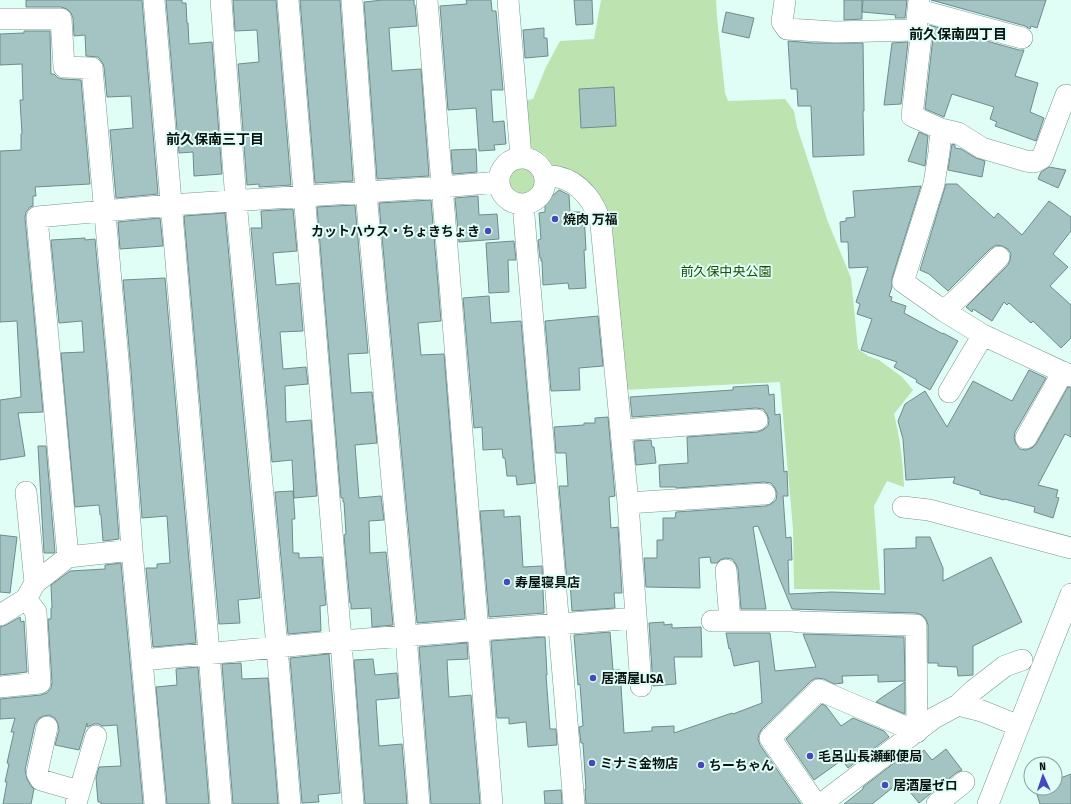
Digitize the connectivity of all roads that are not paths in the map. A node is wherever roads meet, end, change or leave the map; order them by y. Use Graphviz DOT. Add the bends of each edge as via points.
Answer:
graph roads {
  1 [pos="154,0"];
  2 [pos="221,0"];
  3 [pos="288,0"];
  4 [pos="352,0"];
  5 [pos="427,0"];
  6 [pos="508,0"];
  7 [pos="785,0"];
  8 [pos="918,13"];
  9 [pos="0,19"];
  10 [pos="1022,38"];
  11 [pos="1066,95"];
  12 [pos="941,128"];
  13 [pos="521,157"];
  14 [pos="545,176"];
  15 [pos="499,182"];
  16 [pos="442,187"];
  17 [pos="366,192"];
  18 [pos="304,196"];
  19 [pos="236,201"];
  20 [pos="523,204"];
  21 [pos="171,206"];
  22 [pos="105,211"];
  23 [pos="999,257"];
  24 [pos="944,311"];
  25 [pos="983,335"];
  26 [pos="1067,374"];
  27 [pos="949,392"];
  28 [pos="757,420"];
  29 [pos="621,430"];
  30 [pos="1026,438"];
  31 [pos="26,492"];
  32 [pos="765,494"];
  33 [pos="628,503"];
  34 [pos="902,507"];
  35 [pos="1071,548"];
  36 [pos="132,550"];
  37 [pos="68,557"];
  38 [pos="726,570"];
  39 [pos="30,591"];
  40 [pos="1071,594"];
  41 [pos="0,615"];
  42 [pos="636,618"];
  43 [pos="559,624"];
  44 [pos="478,631"];
  45 [pos="1064,632"];
  46 [pos="406,636"];
  47 [pos="341,641"];
  48 [pos="277,647"];
  49 [pos="210,653"];
  50 [pos="142,660"];
  51 [pos="1022,660"];
  52 [pos="641,686"];
  53 [pos="0,687"];
  54 [pos="958,705"];
  55 [pos="1019,726"];
  56 [pos="47,727"];
  57 [pos="917,732"];
  58 [pos="96,736"];
  59 [pos="964,782"];
  60 [pos="77,797"];
  61 [pos="156,804"];
  62 [pos="221,804"];
  63 [pos="290,804"];
  64 [pos="353,804"];
  65 [pos="419,804"];
  66 [pos="492,804"];
  67 [pos="574,804"];
  68 [pos="816,804"];
  69 [pos="821,804"];
  70 [pos="937,804"];
  71 [pos="988,804"];
  1 -- 21 [label="street"];
  2 -- 19 [label="street"];
  3 -- 18 [label="street"];
  4 -- 17 [label="street"];
  5 -- 16 [label="street"];
  6 -- 13 [label="street"];
  7 -- 8 [label="street" via="782,22 787,29 836,32"];
  8 -- 10 [label="street"];
  8 -- 12 [label="street" via="921,36 912,116"];
  9 -- 22 [label="street" via="61,19 64,67 92,68"];
  11 -- 12 [label="street" via="1042,158 1034,162 982,148 958,133"];
  12 -- 24 [label="street" via="934,184 903,282"];
  13 -- 14 [label="street" via="530,158 538,163"];
  13 -- 15 [label="street" via="506,164 500,172"];
  14 -- 20 [label="street" via="545,188 538,199"];
  14 -- 29 [label="street" via="559,177 584,192 602,225"];
  15 -- 16 [label="street"];
  15 -- 20 [label="street" via="503,195 508,200 514,204"];
  16 -- 17 [label="street"];
  16 -- 44 [label="street"];
  17 -- 18 [label="street"];
  17 -- 46 [label="street"];
  18 -- 19 [label="street"];
  18 -- 47 [label="street"];
  19 -- 21 [label="street"];
  19 -- 48 [label="street"];
  20 -- 43 [label="street"];
  21 -- 22 [label="street"];
  21 -- 49 [label="street"];
  22 -- 36 [label="street"];
  22 -- 37 [label="street" via="37,217"];
  23 -- 24 [label="street"];
  24 -- 25 [label="street"];
  25 -- 26 [label="street"];
  25 -- 27 [label="street"];
  26 -- 30 [label="street"];
  28 -- 29 [label="street"];
  29 -- 33 [label="street"];
  31 -- 39 [label="street"];
  32 -- 33 [label="street"];
  33 -- 42 [label="street"];
  34 -- 35 [label="street" via="930,510"];
  36 -- 37 [label="street"];
  36 -- 50 [label="street"];
  37 -- 39 [label="street"];
  38 -- 57 [label="street" via="721,621 916,625"];
  39 -- 41 [label="street"];
  39 -- 53 [label="street" via="36,612 40,683"];
  40 -- 45 [label="street"];
  42 -- 43 [label="street"];
  42 -- 52 [label="street"];
  43 -- 44 [label="street"];
  43 -- 67 [label="street"];
  44 -- 46 [label="street"];
  44 -- 66 [label="street"];
  45 -- 55 [label="street"];
  46 -- 47 [label="street"];
  46 -- 65 [label="street"];
  47 -- 48 [label="street"];
  47 -- 64 [label="street"];
  48 -- 49 [label="street"];
  48 -- 63 [label="street"];
  49 -- 50 [label="street"];
  49 -- 62 [label="street"];
  50 -- 61 [label="street"];
  51 -- 54 [label="street" via="1005,666"];
  54 -- 55 [label="street" via="982,711"];
  54 -- 57 [label="street" via="934,718"];
  55 -- 71 [label="street"];
  56 -- 60 [label="street" via="37,773 41,780"];
  57 -- 68 [label="street" via="819,690 770,738"];
  57 -- 69 [label="street"];
  58 -- 60 [label="street"];
  59 -- 70 [label="street"];
}
